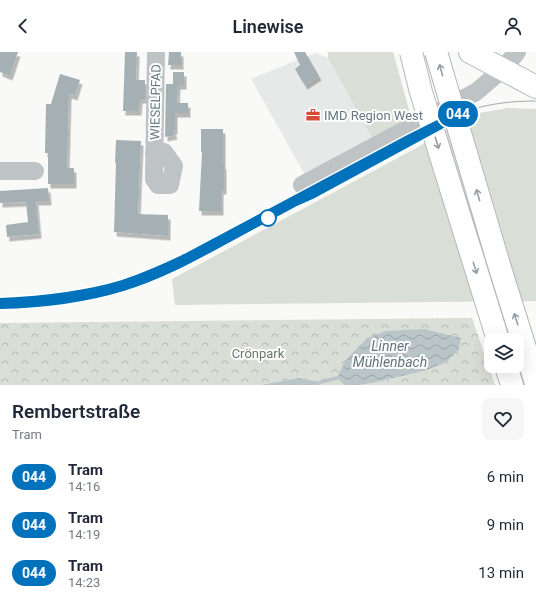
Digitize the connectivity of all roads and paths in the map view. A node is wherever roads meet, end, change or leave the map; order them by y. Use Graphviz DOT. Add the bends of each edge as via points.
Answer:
graph roads {
  1 [pos="156,52"];
  2 [pos="411,52"];
  3 [pos="436,52"];
  4 [pos="470,52"];
  5 [pos="517,52"];
  6 [pos="503,69"];
  7 [pos="536,87"];
  8 [pos="154,152"];
  9 [pos="0,171"];
  10 [pos="35,171"];
  11 [pos="302,185"];
  12 [pos="496,333"];
  13 [pos="508,373"];
  14 [pos="536,383"];
  15 [pos="512,385"];
  1 -- 8 [label="street, WIESELPFAD"];
  2 -- 12 [label="main road, one-way, bridge"];
  14 -- 3 [label="main road, one-way, bridge"];
  4 -- 6 [label="main road"];
  5 -- 6 [label="street"];
  6 -- 7 [label="main road"];
  6 -- 11 [label="street" via="476,92 350,155"];
  9 -- 10 [label="street"];
  13 -- 15 [label="main road"];
}
